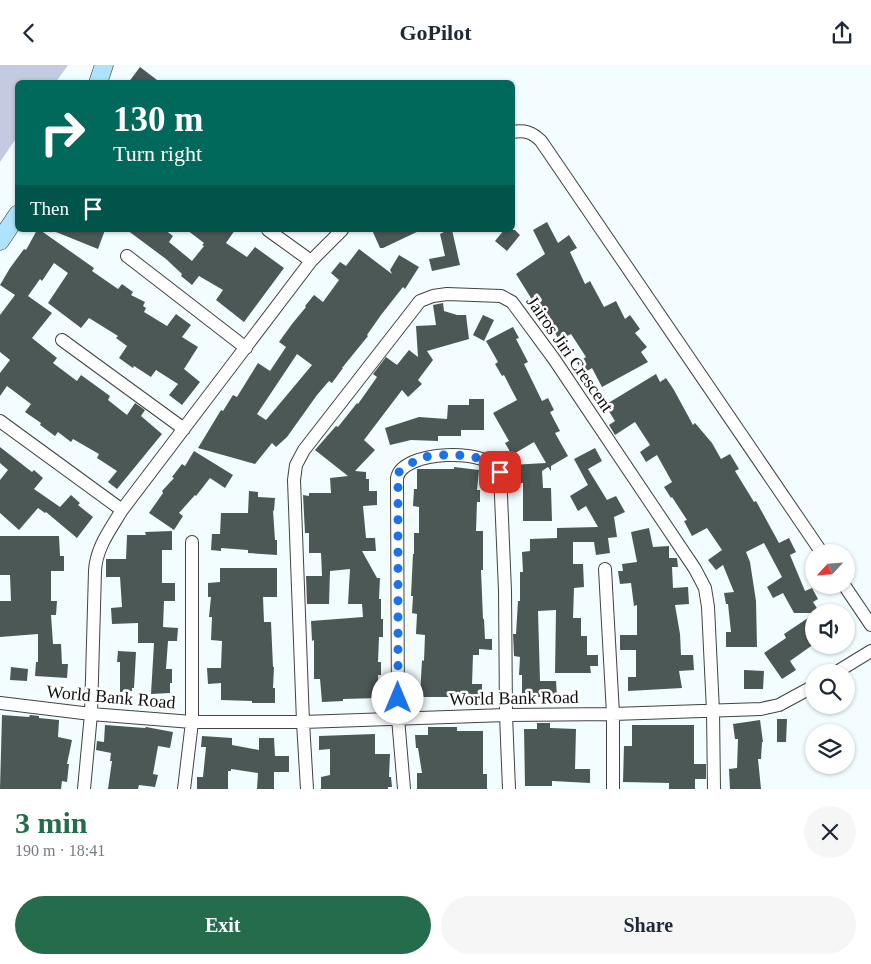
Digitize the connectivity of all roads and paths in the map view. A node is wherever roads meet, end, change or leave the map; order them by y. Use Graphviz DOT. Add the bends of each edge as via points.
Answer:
graph roads {
  1 [pos="104,65"];
  2 [pos="99,80"];
  3 [pos="515,132"];
  4 [pos="15,218"];
  5 [pos="271,232"];
  6 [pos="340,232"];
  7 [pos="0,241"];
  8 [pos="127,256"];
  9 [pos="311,261"];
  10 [pos="62,339"];
  11 [pos="246,349"];
  12 [pos="0,421"];
  13 [pos="184,429"];
  14 [pos="122,511"];
  15 [pos="192,542"];
  16 [pos="816,544"];
  17 [pos="605,569"];
  18 [pos="850,594"];
  19 [pos="871,625"];
  20 [pos="871,651"];
  21 [pos="850,664"];
  22 [pos="805,691"];
  23 [pos="0,703"];
  24 [pos="714,711"];
  25 [pos="91,714"];
  26 [pos="613,714"];
  27 [pos="506,715"];
  28 [pos="398,718"];
  29 [pos="192,722"];
  30 [pos="303,722"];
  31 [pos="84,789"];
  32 [pos="184,789"];
  33 [pos="308,789"];
  34 [pos="404,789"];
  35 [pos="509,789"];
  36 [pos="613,789"];
  37 [pos="714,789"];
  1 -- 2 [label="street"];
  3 -- 16 [label="street" via="529,131 541,141"];
  4 -- 7 [label="street"];
  5 -- 9 [label="street"];
  6 -- 9 [label="street"];
  8 -- 11 [label="street"];
  9 -- 11 [label="street"];
  10 -- 13 [label="street"];
  11 -- 13 [label="street"];
  12 -- 14 [label="street"];
  13 -- 14 [label="street"];
  14 -- 25 [label="street" via="99,548 96,560"];
  15 -- 29 [label="street"];
  17 -- 26 [label="street"];
  18 -- 19 [label="street"];
  20 -- 21 [label="street"];
  22 -- 24 [label="street, World Bank Road" via="779,705 761,709"];
  23 -- 25 [label="street, World Bank Road"];
  24 -- 26 [label="street, World Bank Road"];
  24 -- 30 [label="street, Jairos Jiri Crescent" via="708,607 705,588 695,569 512,302 501,296 447,294 420,301 304,450 296,465"];
  24 -- 37 [label="street, Jairos Jiri Crescent"];
  25 -- 29 [label="street, World Bank Road"];
  25 -- 31 [label="street"];
  26 -- 27 [label="street, World Bank Road"];
  26 -- 36 [label="street"];
  27 -- 28 [label="street, World Bank Road"];
  27 -- 28 [label="street" via="500,472 494,464 456,455 424,457 398,473"];
  27 -- 35 [label="street"];
  28 -- 30 [label="street, World Bank Road"];
  28 -- 34 [label="street"];
  29 -- 30 [label="street, World Bank Road"];
  29 -- 32 [label="street"];
  30 -- 33 [label="street, Jairos Jiri Crescent"];
}
